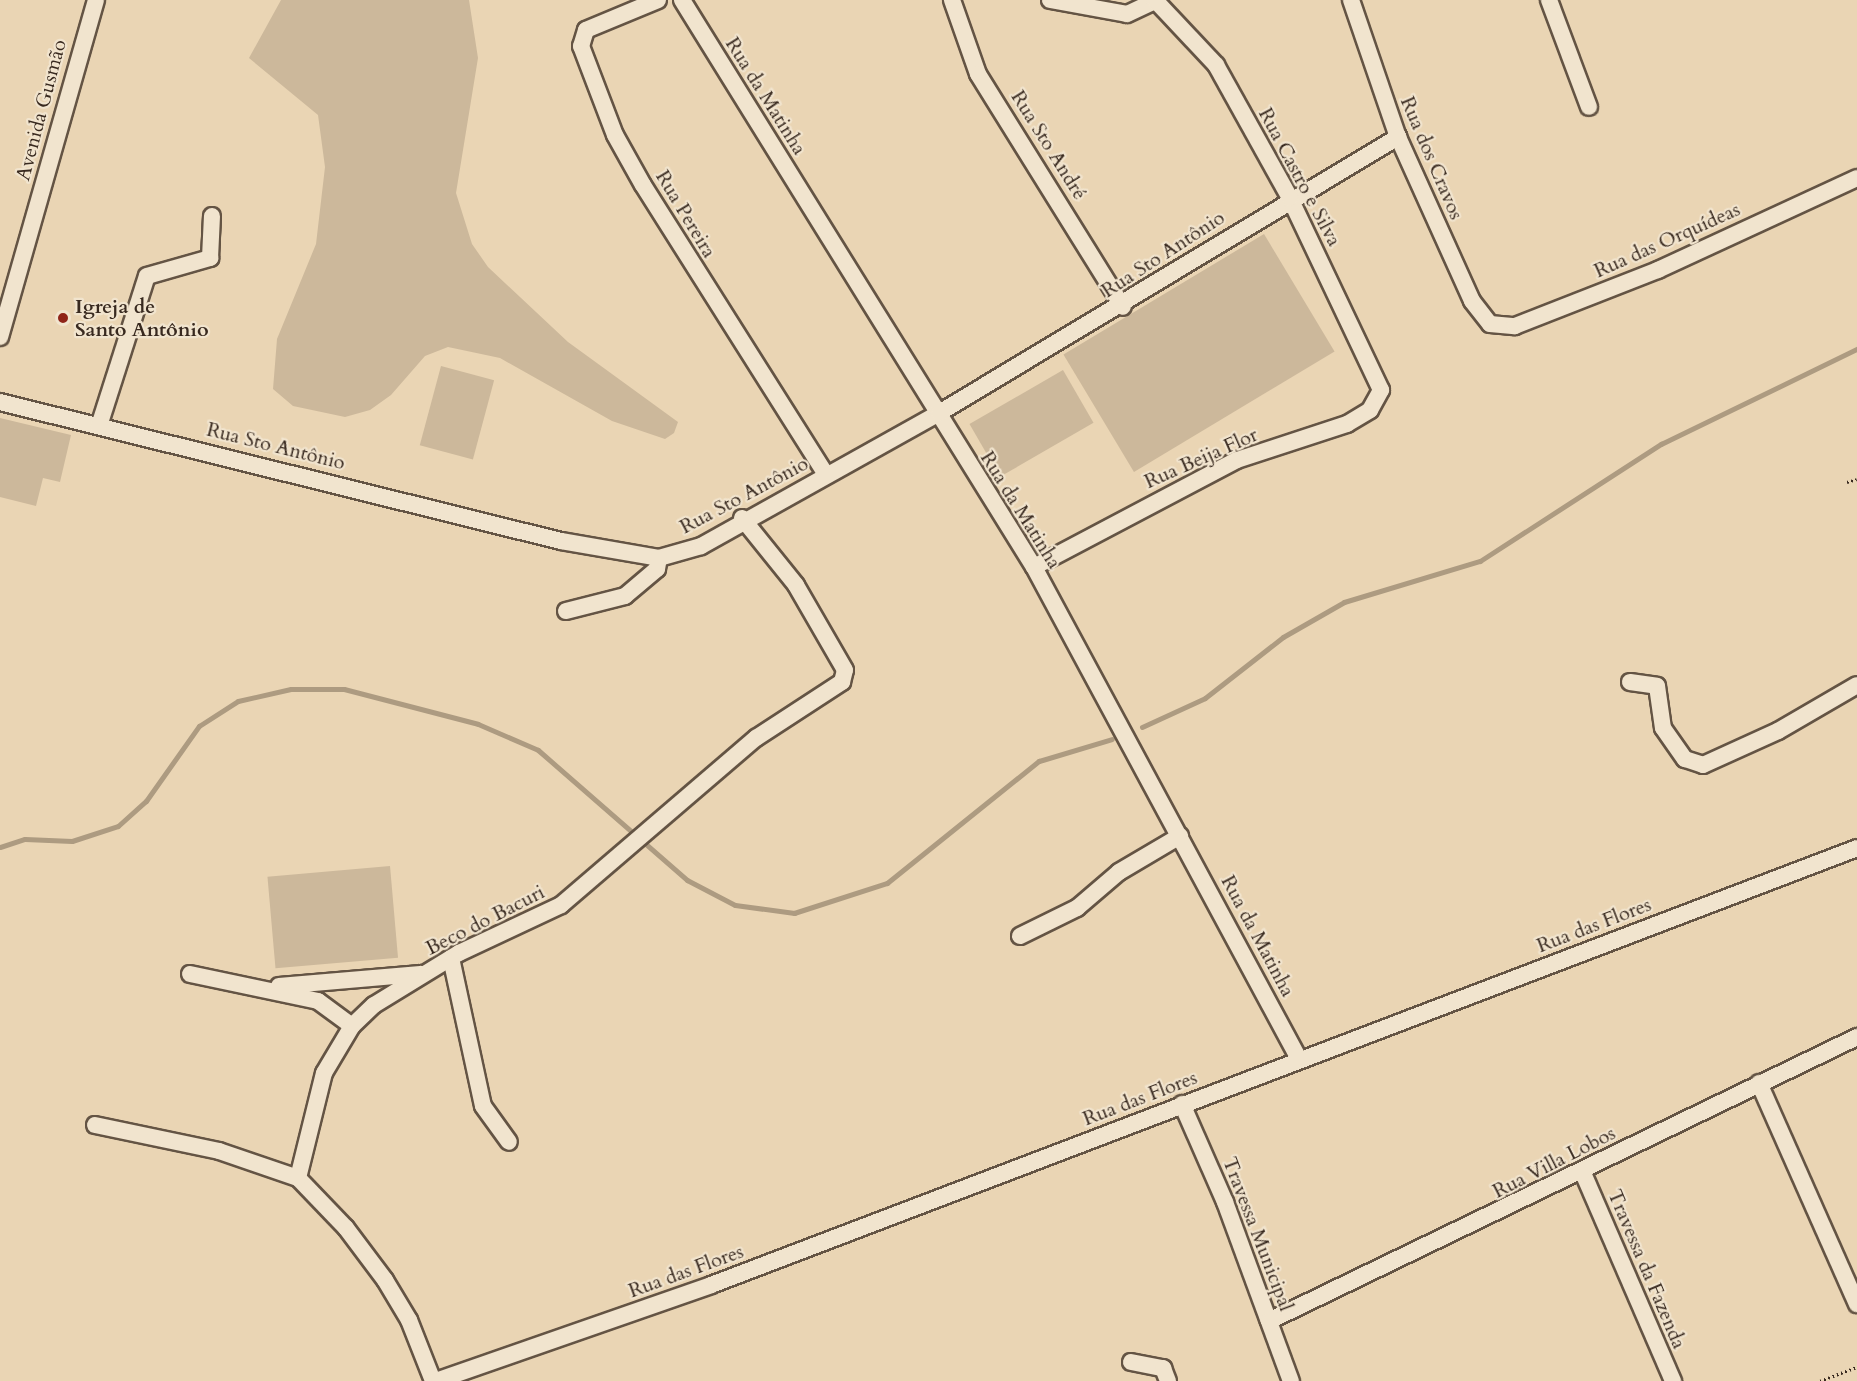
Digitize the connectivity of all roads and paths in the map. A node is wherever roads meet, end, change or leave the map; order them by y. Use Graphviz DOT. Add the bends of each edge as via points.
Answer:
graph roads {
  1 [pos="96,0"];
  2 [pos="658,0"];
  3 [pos="682,0"];
  4 [pos="952,0"];
  5 [pos="1050,0"];
  6 [pos="1351,0"];
  7 [pos="1549,0"];
  8 [pos="1155,1"];
  9 [pos="1589,107"];
  10 [pos="1398,137"];
  11 [pos="1857,178"];
  12 [pos="1290,198"];
  13 [pos="213,216"];
  14 [pos="1123,307"];
  15 [pos="1490,324"];
  16 [pos="0,337"];
  17 [pos="1381,390"];
  18 [pos="0,402"];
  19 [pos="939,413"];
  20 [pos="99,426"];
  21 [pos="826,475"];
  22 [pos="1857,479"];
  23 [pos="1846,482"];
  24 [pos="742,518"];
  25 [pos="659,558"];
  26 [pos="1034,567"];
  27 [pos="566,611"];
  28 [pos="1630,682"];
  29 [pos="1857,685"];
  30 [pos="1180,836"];
  31 [pos="1857,848"];
  32 [pos="1020,936"];
  33 [pos="451,958"];
  34 [pos="190,974"];
  35 [pos="425,974"];
  36 [pos="269,987"];
  37 [pos="352,1026"];
  38 [pos="1857,1037"];
  39 [pos="1298,1057"];
  40 [pos="1759,1083"];
  41 [pos="1182,1104"];
  42 [pos="95,1125"];
  43 [pos="509,1142"];
  44 [pos="1583,1173"];
  45 [pos="298,1178"];
  46 [pos="1857,1304"];
  47 [pos="1269,1322"];
  48 [pos="1131,1362"];
  49 [pos="1857,1367"];
  50 [pos="1288,1380"];
  51 [pos="434,1381"];
  52 [pos="1168,1381"];
  53 [pos="1673,1381"];
  54 [pos="1820,1381"];
  1 -- 16 [label="street, Avenida Gusmão"];
  2 -- 21 [label="street, Rua Pereira" via="586,30 581,46 615,135 643,185"];
  3 -- 19 [label="street, Rua da Matinha"];
  4 -- 14 [label="street, Rua Sto André" via="978,74"];
  5 -- 8 [label="street" via="1127,14"];
  6 -- 10 [label="street, Rua dos Cravos"];
  7 -- 9 [label="street"];
  8 -- 12 [label="street, Rua Castro e Silva" via="1216,65"];
  10 -- 12 [label="street, Rua Sto Antônio"];
  10 -- 15 [label="street, Rua dos Cravos" via="1472,301"];
  11 -- 15 [label="street, Rua das Orquídeas" via="1658,270 1515,326"];
  12 -- 14 [label="street, Rua Sto Antônio"];
  12 -- 17 [label="street, Rua Castro e Silva"];
  13 -- 20 [label="street" via="210,258 147,276"];
  14 -- 19 [label="street, Rua Sto Antônio"];
  17 -- 26 [label="street, Rua Beija Flor" via="1370,410 1347,424 1237,460"];
  18 -- 20 [label="street, Rua Sto Antônio"];
  19 -- 21 [label="street, Rua Sto Antônio"];
  19 -- 26 [label="street, Rua da Matinha"];
  20 -- 25 [label="street, Rua Sto Antônio" via="561,541"];
  21 -- 24 [label="street, Rua Sto Antônio"];
  22 -- 23 [label="path"];
  24 -- 25 [label="street, Rua Sto Antônio" via="700,546"];
  24 -- 33 [label="street, Beco do Bacuri" via="796,585 845,670 837,688 756,738 561,905"];
  25 -- 27 [label="street" via="657,569 624,596"];
  26 -- 30 [label="street, Rua da Matinha"];
  28 -- 29 [label="street" via="1657,686 1663,728 1685,759 1703,765 1778,731"];
  30 -- 32 [label="street" via="1119,872 1077,908"];
  30 -- 39 [label="street, Rua da Matinha"];
  31 -- 39 [label="street, Rua das Flores"];
  33 -- 35 [label="street, Beco do Bacuri"];
  33 -- 43 [label="street" via="483,1106"];
  34 -- 36 [label="street"];
  35 -- 36 [label="street"];
  35 -- 37 [label="street, Beco do Bacuri" via="374,1005"];
  36 -- 37 [label="street" via="318,1000"];
  37 -- 45 [label="street, Beco do Bacuri" via="324,1073"];
  38 -- 40 [label="street, Rua Villa Lobos"];
  39 -- 41 [label="street, Rua das Flores"];
  40 -- 44 [label="street, Rua Villa Lobos"];
  40 -- 46 [label="street"];
  41 -- 47 [label="street, Travessa Municipal"];
  41 -- 51 [label="street, Rua das Flores" via="711,1285"];
  42 -- 45 [label="street" via="219,1151"];
  44 -- 47 [label="street, Rua Villa Lobos"];
  44 -- 53 [label="street, Travessa da Fazenda"];
  45 -- 51 [label="street" via="346,1228 385,1280 409,1320"];
  47 -- 50 [label="street, Travessa Municipal"];
  48 -- 52 [label="street" via="1163,1368"];
  49 -- 54 [label="path"];
}
